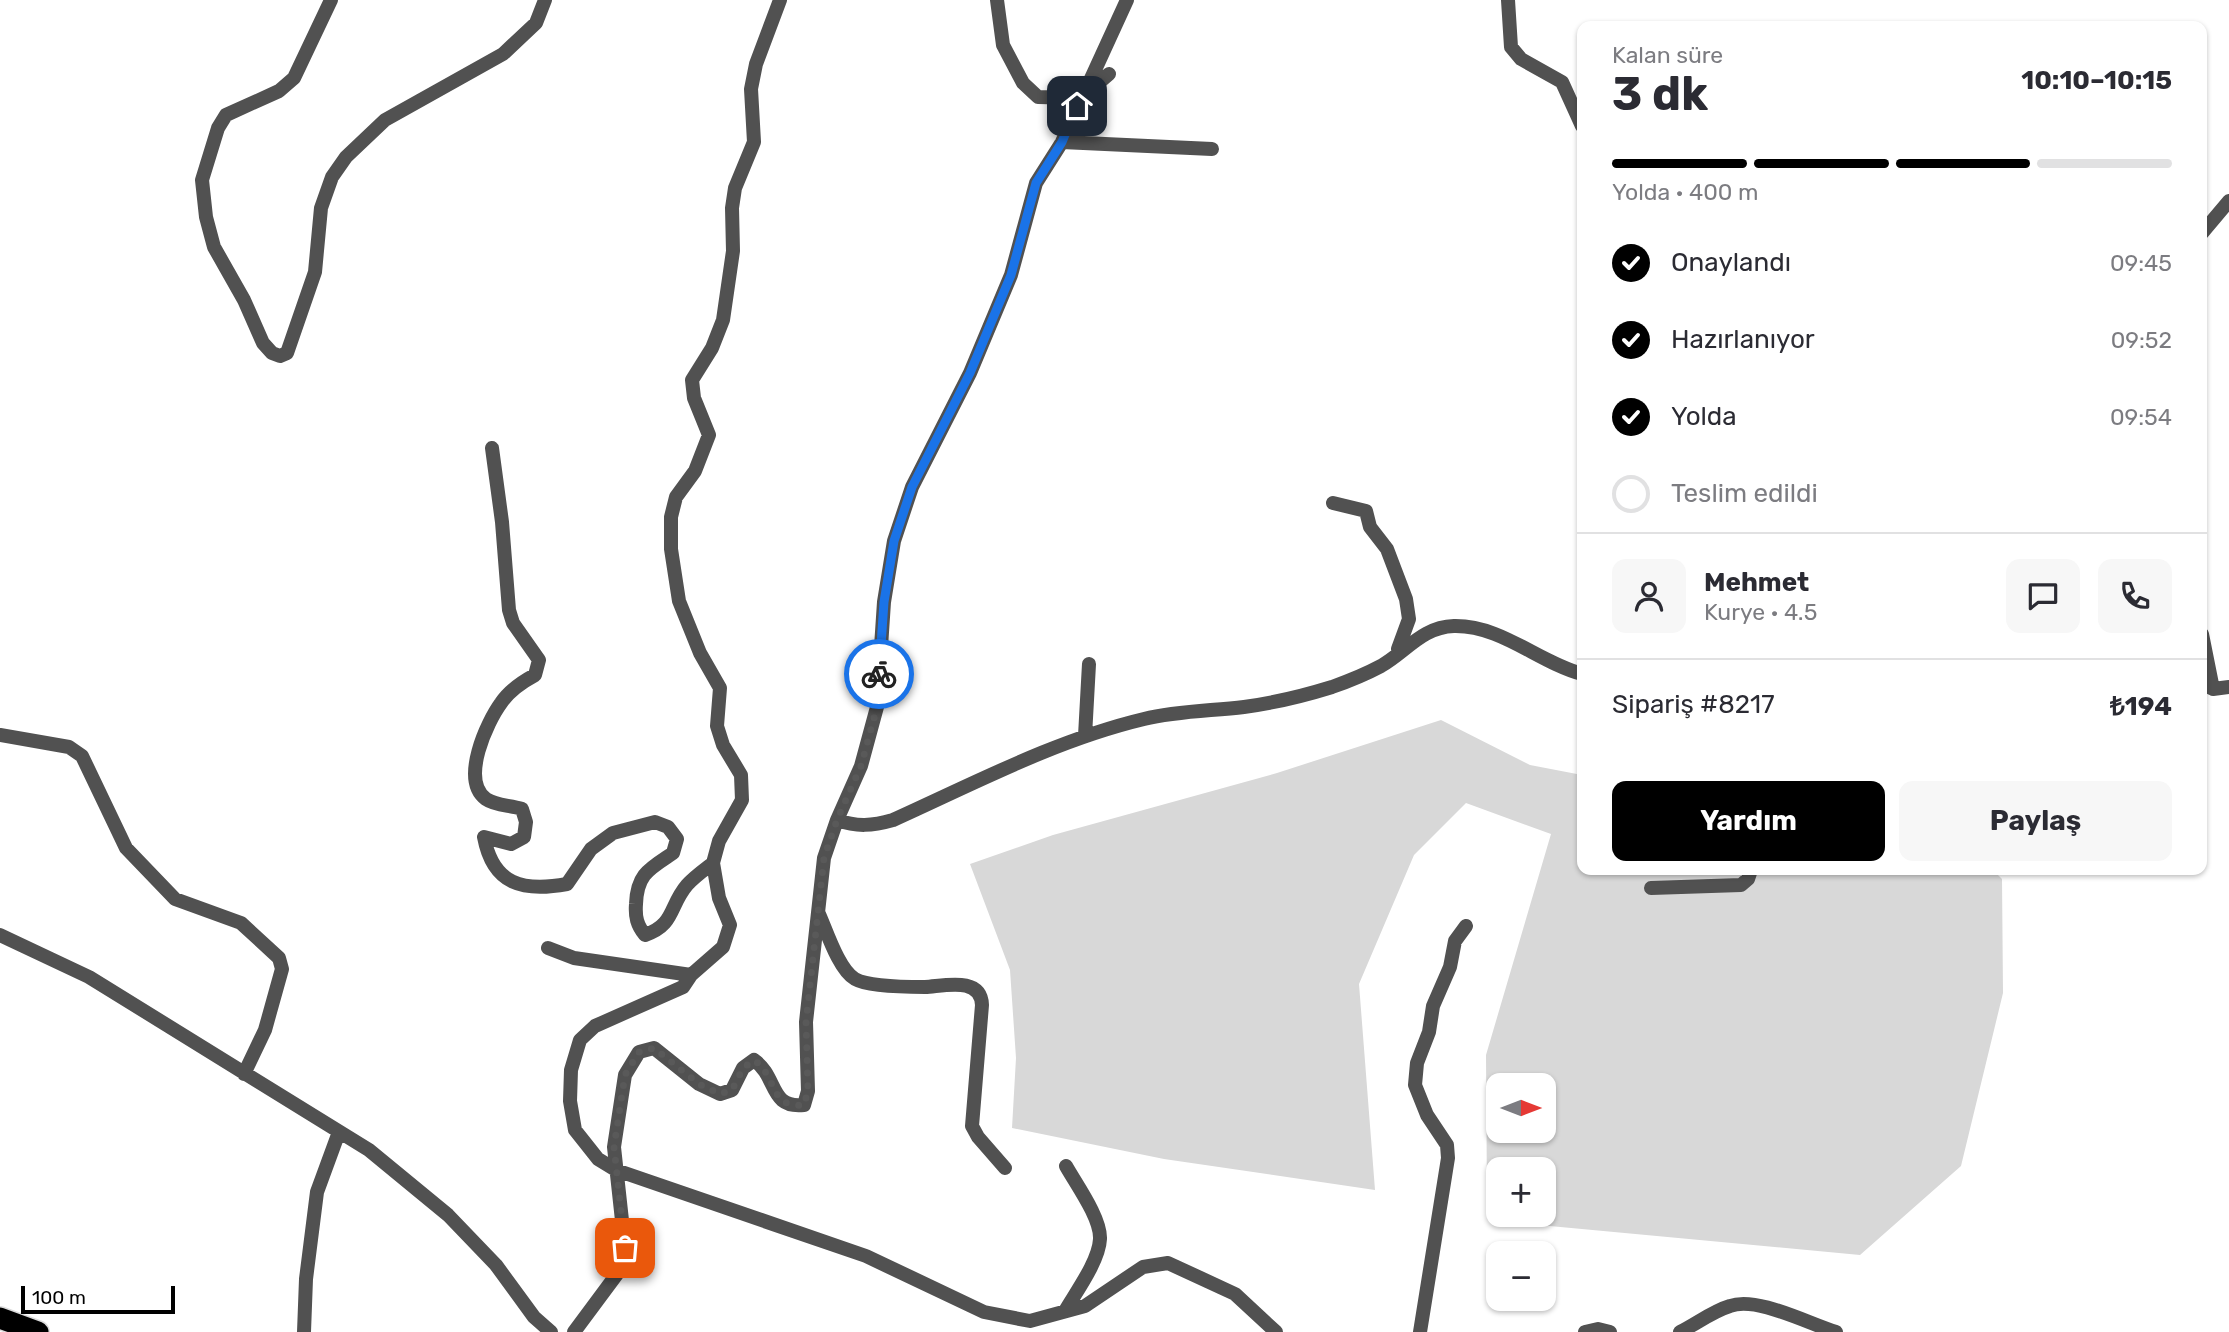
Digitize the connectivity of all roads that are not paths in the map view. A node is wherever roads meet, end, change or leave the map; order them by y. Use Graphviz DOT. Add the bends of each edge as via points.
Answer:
graph roads {
  1 [pos="331,0"];
  2 [pos="545,0"];
  3 [pos="780,0"];
  4 [pos="997,0"];
  5 [pos="1127,0"];
  6 [pos="1507,0"];
  7 [pos="1110,74"];
  8 [pos="1081,98"];
  9 [pos="1577,115"];
  10 [pos="1062,142"];
  11 [pos="1212,149"];
  12 [pos="2229,201"];
  13 [pos="2207,227"];
  14 [pos="492,447"];
  15 [pos="1333,503"];
  16 [pos="1395,656"];
  17 [pos="1089,664"];
  18 [pos="1577,673"];
  19 [pos="2207,687"];
  20 [pos="2229,687"];
  21 [pos="0,735"];
  22 [pos="1085,736"];
  23 [pos="837,820"];
  24 [pos="713,863"];
  25 [pos="1749,875"];
  26 [pos="1651,888"];
  27 [pos="818,913"];
  28 [pos="1466,926"];
  29 [pos="0,935"];
  30 [pos="548,948"];
  31 [pos="691,975"];
  32 [pos="244,1074"];
  33 [pos="339,1132"];
  34 [pos="1066,1166"];
  35 [pos="1005,1168"];
  36 [pos="617,1170"];
  37 [pos="1065,1311"];
  38 [pos="0,1318"];
  39 [pos="38,1332"];
  40 [pos="304,1332"];
  41 [pos="551,1332"];
  42 [pos="574,1332"];
  43 [pos="1276,1332"];
  44 [pos="1420,1332"];
  45 [pos="1585,1332"];
  46 [pos="1610,1332"];
  47 [pos="1681,1332"];
  48 [pos="1836,1332"];
  1 -- 2 [label="street" via="294,78 279,91 226,115 202,180 214,247 264,343 280,356 287,354 315,272 320,208 346,157 385,120 503,54 536,23"];
  3 -- 24 [label="street" via="751,89 754,142 735,188 733,251 723,320 692,380 709,435 695,471 676,497 671,517 679,601 720,688 717,726 741,775 742,800 719,841"];
  4 -- 8 [label="street" via="1003,45 1023,83 1038,97"];
  5 -- 8 [label="street"];
  6 -- 9 [label="street" via="1511,47 1521,59 1562,82"];
  7 -- 8 [label="street"];
  8 -- 10 [label="street"];
  10 -- 11 [label="street"];
  10 -- 23 [label="street" via="1036,183 1011,275 970,373 912,487 894,541 884,602 877,707 861,766"];
  12 -- 13 [label="street"];
  14 -- 24 [label="street" via="509,610 513,624 539,660 535,675 501,703 477,756 477,784 483,797 522,809 526,822 524,837 511,844 484,837 492,864 500,876 513,882 553,887 567,884 591,849 613,833 655,822 668,827 677,839 673,853 638,882 635,910 645,935 668,921 688,884"];
  15 -- 16 [label="street" via="1366,510 1370,527 1387,549 1409,619"];
  16 -- 18 [label="street" via="1439,627 1473,627"];
  16 -- 22 [label="street" via="1347,682 1283,701 1175,713"];
  17 -- 22 [label="street"];
  19 -- 20 [label="street"];
  21 -- 32 [label="street" via="69,747 82,756 127,848 175,899 240,923 279,958 282,969 265,1030"];
  22 -- 23 [label="street" via="893,820 853,825"];
  23 -- 27 [label="street" via="824,858"];
  24 -- 31 [label="street" via="730,925 723,947"];
  25 -- 26 [label="street" via="1741,885"];
  27 -- 35 [label="street" via="845,970 854,979 866,984 959,984 976,989 982,1005 972,1126"];
  27 -- 36 [label="street" via="806,1022 808,1091 804,1105 791,1106 779,1099 765,1068 754,1060 743,1068 732,1090 720,1094 699,1084 654,1048 639,1052 625,1075 614,1147"];
  28 -- 44 [label="street" via="1455,940 1417,1063 1419,1101 1447,1145 1448,1158"];
  29 -- 32 [label="street" via="89,977"];
  30 -- 31 [label="street" via="574,958"];
  31 -- 36 [label="street" via="683,987 595,1026 580,1040 571,1070 569,1101 575,1130 598,1159"];
  32 -- 33 [label="street"];
  33 -- 40 [label="street" via="317,1192"];
  33 -- 41 [label="street" via="369,1150 448,1215"];
  34 -- 37 [label="street" via="1101,1237 1097,1255"];
  36 -- 37 [label="street" via="866,1256 984,1312 1030,1321"];
  36 -- 42 [label="street" via="625,1248 617,1274"];
  37 -- 43 [label="street" via="1085,1306 1143,1267 1168,1263 1235,1294"];
  38 -- 39 [label="highway"];
  45 -- 46 [label="street"];
  47 -- 48 [label="street" via="1730,1305 1745,1304"];
}
